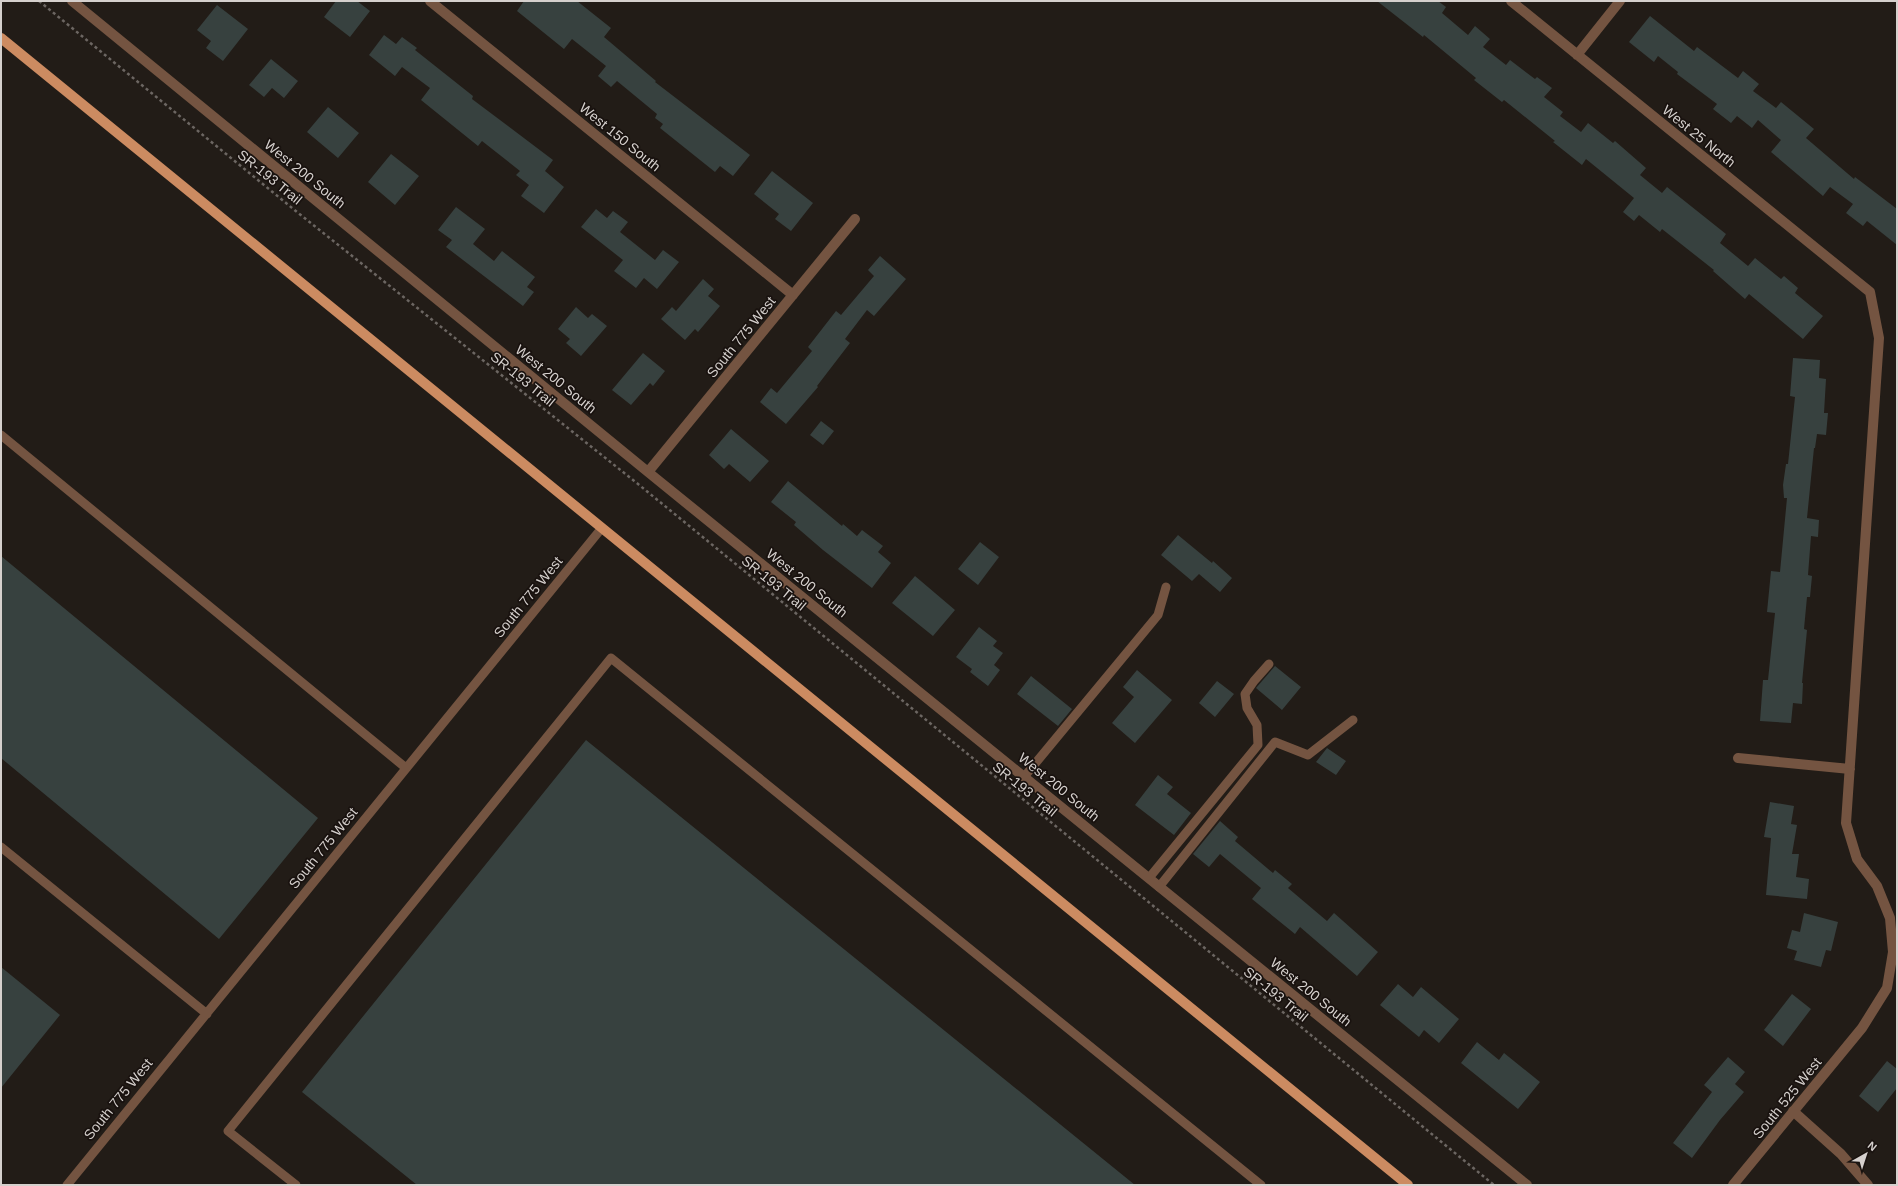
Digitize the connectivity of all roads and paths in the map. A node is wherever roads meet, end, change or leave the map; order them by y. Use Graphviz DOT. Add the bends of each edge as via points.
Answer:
graph roads {
  1 [pos="40,1"];
  2 [pos="72,1"];
  3 [pos="430,1"];
  4 [pos="1511,1"];
  5 [pos="1620,1"];
  6 [pos="1,38"];
  7 [pos="1577,54"];
  8 [pos="855,219"];
  9 [pos="1870,292"];
  10 [pos="793,295"];
  11 [pos="1,435"];
  12 [pos="648,472"];
  13 [pos="601,528"];
  14 [pos="1166,587"];
  15 [pos="1269,664"];
  16 [pos="1353,720"];
  17 [pos="1738,758"];
  18 [pos="406,768"];
  19 [pos="1850,769"];
  20 [pos="1024,777"];
  21 [pos="1,848"];
  22 [pos="1148,878"];
  23 [pos="1159,887"];
  24 [pos="207,1014"];
  25 [pos="1793,1111"];
  26 [pos="67,1185"];
  27 [pos="296,1185"];
  28 [pos="1261,1185"];
  29 [pos="1408,1185"];
  30 [pos="1494,1185"];
  31 [pos="1527,1185"];
  32 [pos="1733,1185"];
  33 [pos="1868,1185"];
  1 -- 30 [label="path, SR-193 Trail" via="297,212 650,494"];
  2 -- 12 [label="street, West 200 South"];
  3 -- 10 [label="street, West 150 South"];
  4 -- 7 [label="street, West 25 North"];
  5 -- 7 [label="street"];
  6 -- 13 [label="main road"];
  7 -- 9 [label="street, West 25 North"];
  8 -- 10 [label="street, South 775 West"];
  9 -- 19 [label="street, South 525 West" via="1879,338"];
  10 -- 12 [label="street, South 775 West"];
  11 -- 18 [label="lane"];
  12 -- 20 [label="street, West 200 South"];
  13 -- 18 [label="lane, South 775 West"];
  13 -- 29 [label="main road"];
  14 -- 20 [label="lane" via="1158,615"];
  15 -- 22 [label="lane" via="1245,694 1247,708 1257,725 1258,745"];
  16 -- 23 [label="lane" via="1308,755 1275,742"];
  17 -- 19 [label="street"];
  18 -- 24 [label="lane, South 775 West"];
  19 -- 25 [label="street, South 525 West" via="1846,823 1857,859 1877,886 1890,918 1894,952 1887,988 1862,1028"];
  20 -- 22 [label="street, West 200 South"];
  21 -- 24 [label="lane"];
  22 -- 23 [label="street, West 200 South"];
  23 -- 31 [label="street, West 200 South"];
  24 -- 26 [label="lane, South 775 West"];
  25 -- 32 [label="street, South 525 West"];
  25 -- 33 [label="street" via="1841,1154"];
  27 -- 28 [label="lane" via="228,1131 611,658"];
}
